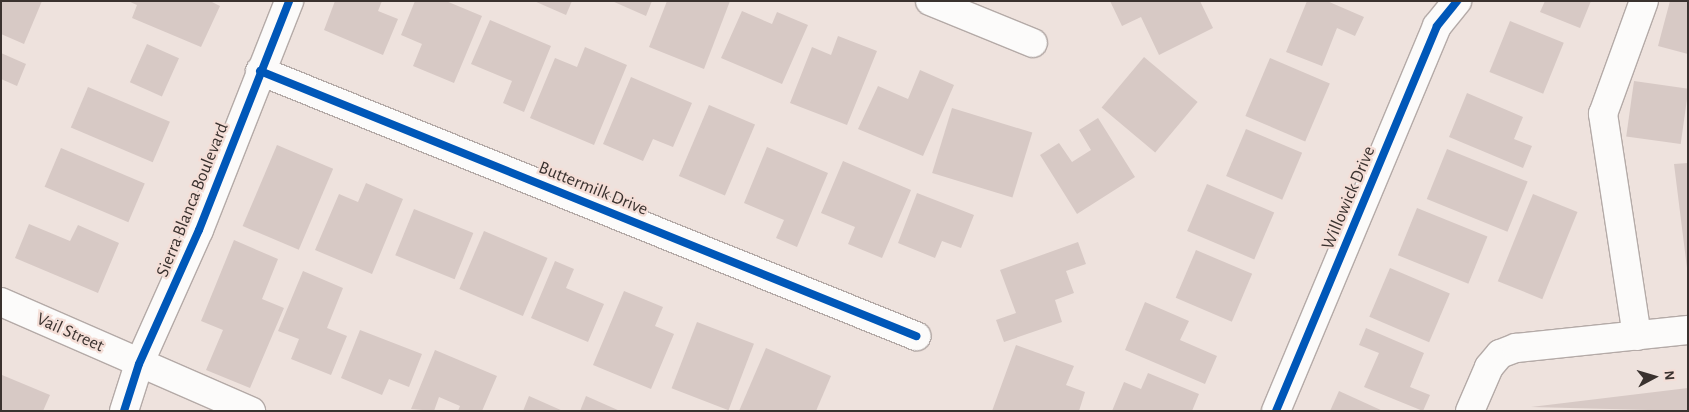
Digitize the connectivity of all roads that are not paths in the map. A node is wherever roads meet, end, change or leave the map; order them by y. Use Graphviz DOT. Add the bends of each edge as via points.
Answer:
graph roads {
  1 [pos="289,1"];
  2 [pos="930,1"];
  3 [pos="1457,1"];
  4 [pos="1644,1"];
  5 [pos="1033,43"];
  6 [pos="260,70"];
  7 [pos="1,302"];
  8 [pos="1688,330"];
  9 [pos="916,336"];
  10 [pos="1637,336"];
  11 [pos="139,364"];
  12 [pos="124,411"];
  13 [pos="251,411"];
  14 [pos="1276,411"];
  15 [pos="1470,411"];
  1 -- 6 [label="street, Sierra Blanca Boulevard"];
  2 -- 5 [label="street"];
  3 -- 14 [label="street, Willowick Drive" via="1437,26"];
  4 -- 10 [label="street" via="1603,114"];
  6 -- 9 [label="street, Buttermilk Drive"];
  6 -- 11 [label="street, Sierra Blanca Boulevard" via="199,230"];
  7 -- 11 [label="street, Vail Street"];
  8 -- 10 [label="street"];
  10 -- 15 [label="street" via="1516,348 1500,354 1489,367"];
  11 -- 12 [label="street, Sierra Blanca Boulevard"];
  11 -- 13 [label="street, Vail Street"];
}
